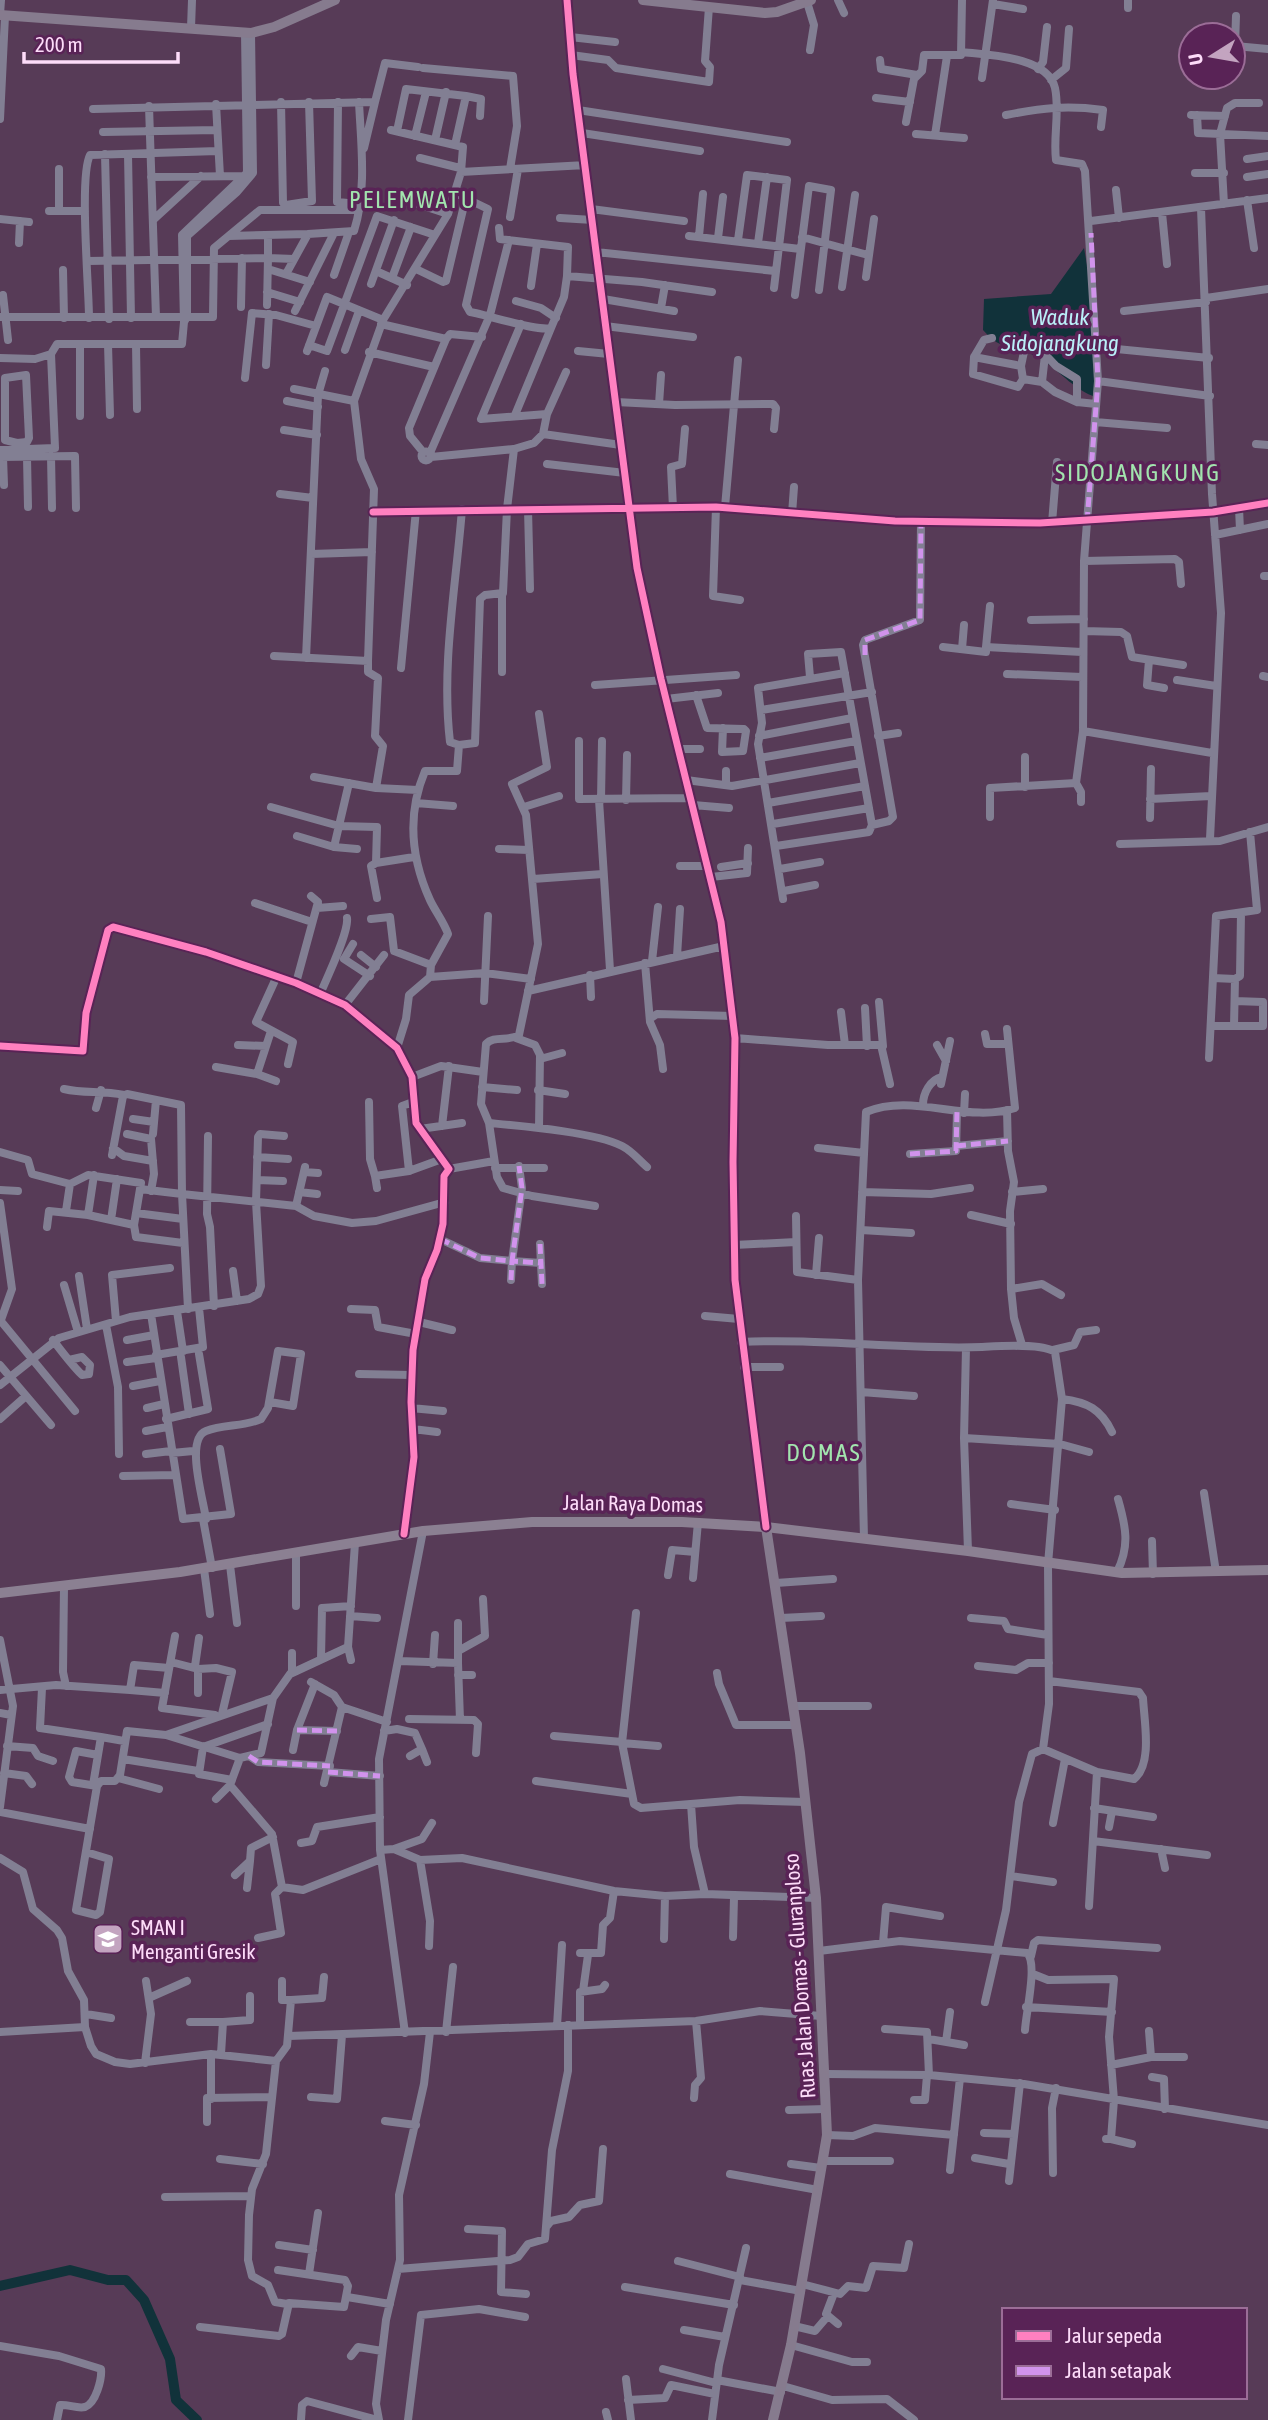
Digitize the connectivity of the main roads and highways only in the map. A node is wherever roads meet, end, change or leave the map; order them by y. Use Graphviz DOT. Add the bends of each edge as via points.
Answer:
graph roads {
  1 [pos="335,0"];
  2 [pos="643,0"];
  3 [pos="809,1"];
  4 [pos="784,5"];
  5 [pos="2,15"];
  6 [pos="766,1527"];
  7 [pos="1268,1570"];
  8 [pos="0,1593"];
  9 [pos="773,2420"];
  1 -- 5 [label="main road" via="274,27 248,33"];
  2 -- 4 [label="main road" via="765,13"];
  3 -- 4 [label="main road"];
  6 -- 7 [label="highway, Jalan Raya Domas" via="1117,1573"];
  6 -- 8 [label="highway, Jalan Raya Domas" via="698,1522 532,1522 423,1531 230,1565"];
  6 -- 9 [label="main road, Ruas Jalan Domas - Gluranploso" via="816,1898 827,2135 802,2288"];
}
